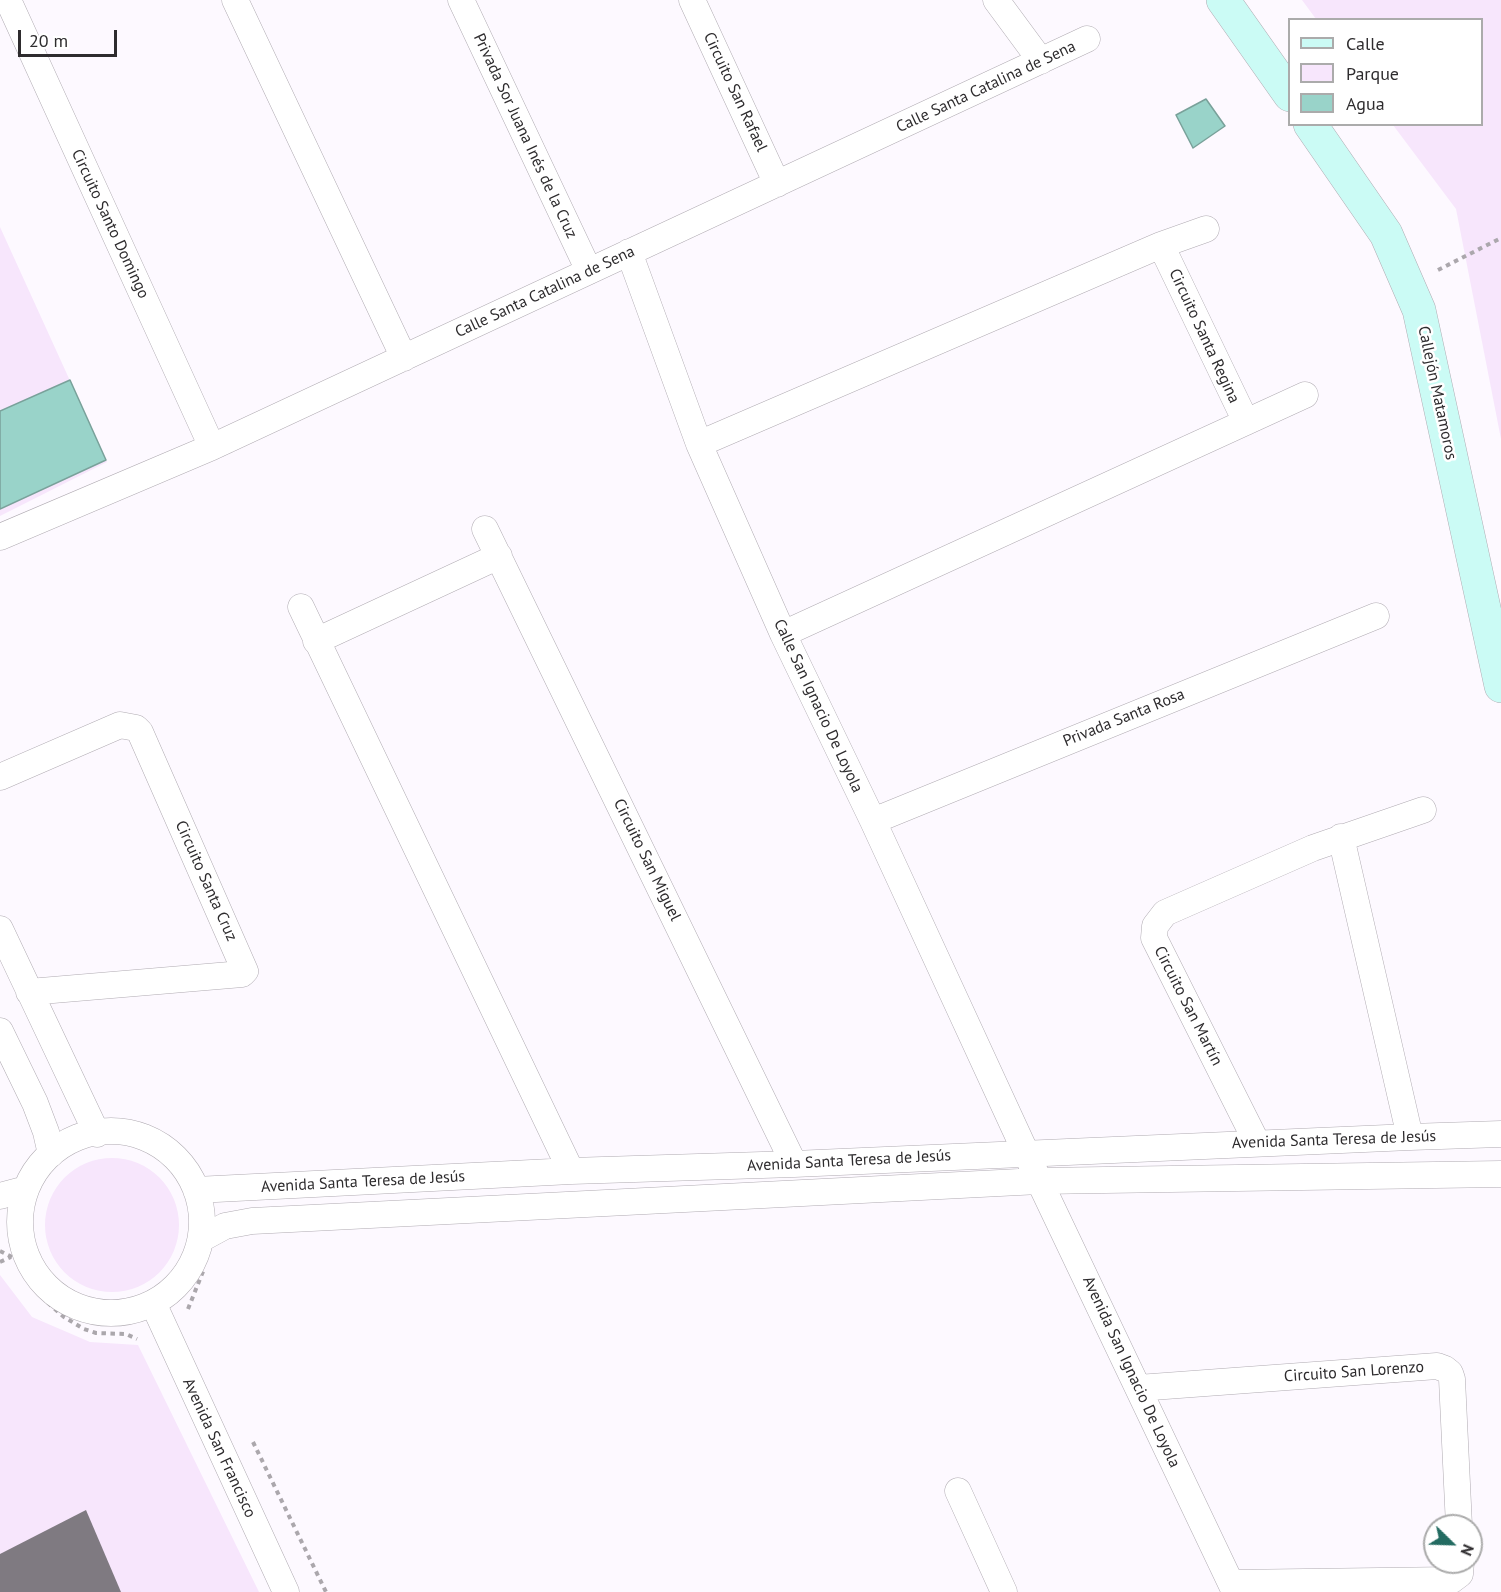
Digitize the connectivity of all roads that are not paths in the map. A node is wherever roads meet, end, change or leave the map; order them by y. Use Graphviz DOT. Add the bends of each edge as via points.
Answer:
graph roads {
  1 [pos="8,0"];
  2 [pos="235,0"];
  3 [pos="461,0"];
  4 [pos="692,0"];
  5 [pos="996,0"];
  6 [pos="1223,0"];
  7 [pos="1087,39"];
  8 [pos="1041,61"];
  9 [pos="1288,92"];
  10 [pos="1311,126"];
  11 [pos="777,184"];
  12 [pos="1206,229"];
  13 [pos="1161,245"];
  14 [pos="629,252"];
  15 [pos="589,271"];
  16 [pos="404,358"];
  17 [pos="1305,395"];
  18 [pos="1246,422"];
  19 [pos="699,444"];
  20 [pos="212,447"];
  21 [pos="485,529"];
  22 [pos="0,537"];
  23 [pos="499,556"];
  24 [pos="301,607"];
  25 [pos="1376,616"];
  26 [pos="783,634"];
  27 [pos="316,641"];
  28 [pos="1501,686"];
  29 [pos="0,777"];
  30 [pos="1423,810"];
  31 [pos="873,821"];
  32 [pos="1341,837"];
  33 [pos="0,929"];
  34 [pos="30,992"];
  35 [pos="0,1031"];
  36 [pos="97,1134"];
  37 [pos="1501,1134"];
  38 [pos="1410,1137"];
  39 [pos="1257,1143"];
  40 [pos="1026,1153"];
  41 [pos="51,1154"];
  42 [pos="794,1164"];
  43 [pos="676,1168"];
  44 [pos="571,1171"];
  45 [pos="1501,1174"];
  46 [pos="420,1180"];
  47 [pos="1039,1181"];
  48 [pos="26,1189"];
  49 [pos="196,1190"];
  50 [pos="0,1196"];
  51 [pos="677,1200"];
  52 [pos="423,1213"];
  53 [pos="201,1239"];
  54 [pos="9,1247"];
  55 [pos="153,1303"];
  56 [pos="1138,1388"];
  57 [pos="958,1491"];
  58 [pos="1458,1514"];
  59 [pos="1460,1574"];
  60 [pos="1233,1587"];
  61 [pos="286,1592"];
  62 [pos="1004,1592"];
  1 -- 20 [label="street, Circuito Santo Domingo"];
  2 -- 16 [label="street"];
  3 -- 15 [label="street, Privada Sor Juana Inés de la Cruz"];
  4 -- 11 [label="street, Circuito San Rafael"];
  5 -- 8 [label="street"];
  6 -- 9 [label="street"];
  7 -- 8 [label="street, Calle Santa Catalina de Sena"];
  8 -- 11 [label="street, Calle Santa Catalina de Sena"];
  10 -- 28 [label="street, Callejón Matamoros" via="1386,234 1419,310"];
  11 -- 14 [label="street, Calle Santa Catalina de Sena"];
  12 -- 13 [label="street"];
  13 -- 18 [label="street, Circuito Santa Regina"];
  13 -- 19 [label="street"];
  14 -- 15 [label="street, Calle Santa Catalina de Sena"];
  14 -- 19 [label="street, Calle San Ignacio De Loyola"];
  15 -- 16 [label="street, Calle Santa Catalina de Sena"];
  16 -- 20 [label="street, Calle Santa Catalina de Sena"];
  17 -- 18 [label="street"];
  18 -- 26 [label="street, Circuito Santa Regina"];
  19 -- 26 [label="street, Calle San Ignacio De Loyola"];
  20 -- 22 [label="street, Calle Santa Catalina de Sena"];
  21 -- 23 [label="street, Circuito San Miguel"];
  23 -- 27 [label="street"];
  23 -- 42 [label="street, Circuito San Miguel"];
  24 -- 27 [label="street"];
  25 -- 31 [label="street, Privada Santa Rosa"];
  26 -- 31 [label="street, Calle San Ignacio De Loyola"];
  27 -- 44 [label="street"];
  29 -- 34 [label="street, Circuito Santa Cruz" via="120,725 136,728 245,971"];
  30 -- 32 [label="street, Circuito San Martín"];
  31 -- 40 [label="street, Calle San Ignacio De Loyola"];
  32 -- 38 [label="street"];
  32 -- 39 [label="street, Circuito San Martín" via="1165,913 1155,926 1154,938"];
  33 -- 34 [label="street"];
  34 -- 36 [label="street"];
  35 -- 41 [label="street" via="35,1103"];
  36 -- 41 [label="street" via="69,1142"];
  36 -- 49 [label="street" via="115,1131 141,1136 165,1148 183,1167"];
  37 -- 38 [label="street, Avenida Santa Teresa de Jesús"];
  38 -- 39 [label="street, Avenida Santa Teresa de Jesús"];
  39 -- 40 [label="street, Avenida Santa Teresa de Jesús"];
  40 -- 42 [label="street, Avenida Santa Teresa de Jesús"];
  40 -- 47 [label="street, Avenida San Ignacio De Loyola"];
  41 -- 48 [label="street"];
  42 -- 43 [label="street, Avenida Santa Teresa de Jesús"];
  43 -- 44 [label="street, Avenida Santa Teresa de Jesús"];
  43 -- 51 [label="street"];
  44 -- 46 [label="street, Avenida Santa Teresa de Jesús"];
  45 -- 47 [label="street, Avenida Santa Teresa de Jesús"];
  46 -- 49 [label="street, Avenida Santa Teresa de Jesús"];
  46 -- 52 [label="street"];
  47 -- 51 [label="street, Avenida Santa Teresa de Jesús"];
  47 -- 56 [label="street, Avenida San Ignacio De Loyola"];
  48 -- 50 [label="street"];
  48 -- 54 [label="street" via="20,1227"];
  49 -- 53 [label="street" via="201,1206"];
  51 -- 52 [label="street, Avenida Santa Teresa de Jesús"];
  52 -- 53 [label="street, Avenida Santa Teresa de Jesús" via="252,1221 225,1226"];
  53 -- 55 [label="street" via="189,1270 173,1289"];
  54 -- 55 [label="street" via="56,1296 74,1306 113,1314"];
  55 -- 61 [label="street, Avenida San Francisco"];
  56 -- 58 [label="street, Circuito San Lorenzo" via="1437,1366 1445,1369 1452,1379"];
  56 -- 60 [label="street, Avenida San Ignacio De Loyola"];
  57 -- 62 [label="street"];
  59 -- 60 [label="street" via="1452,1580"];
}
